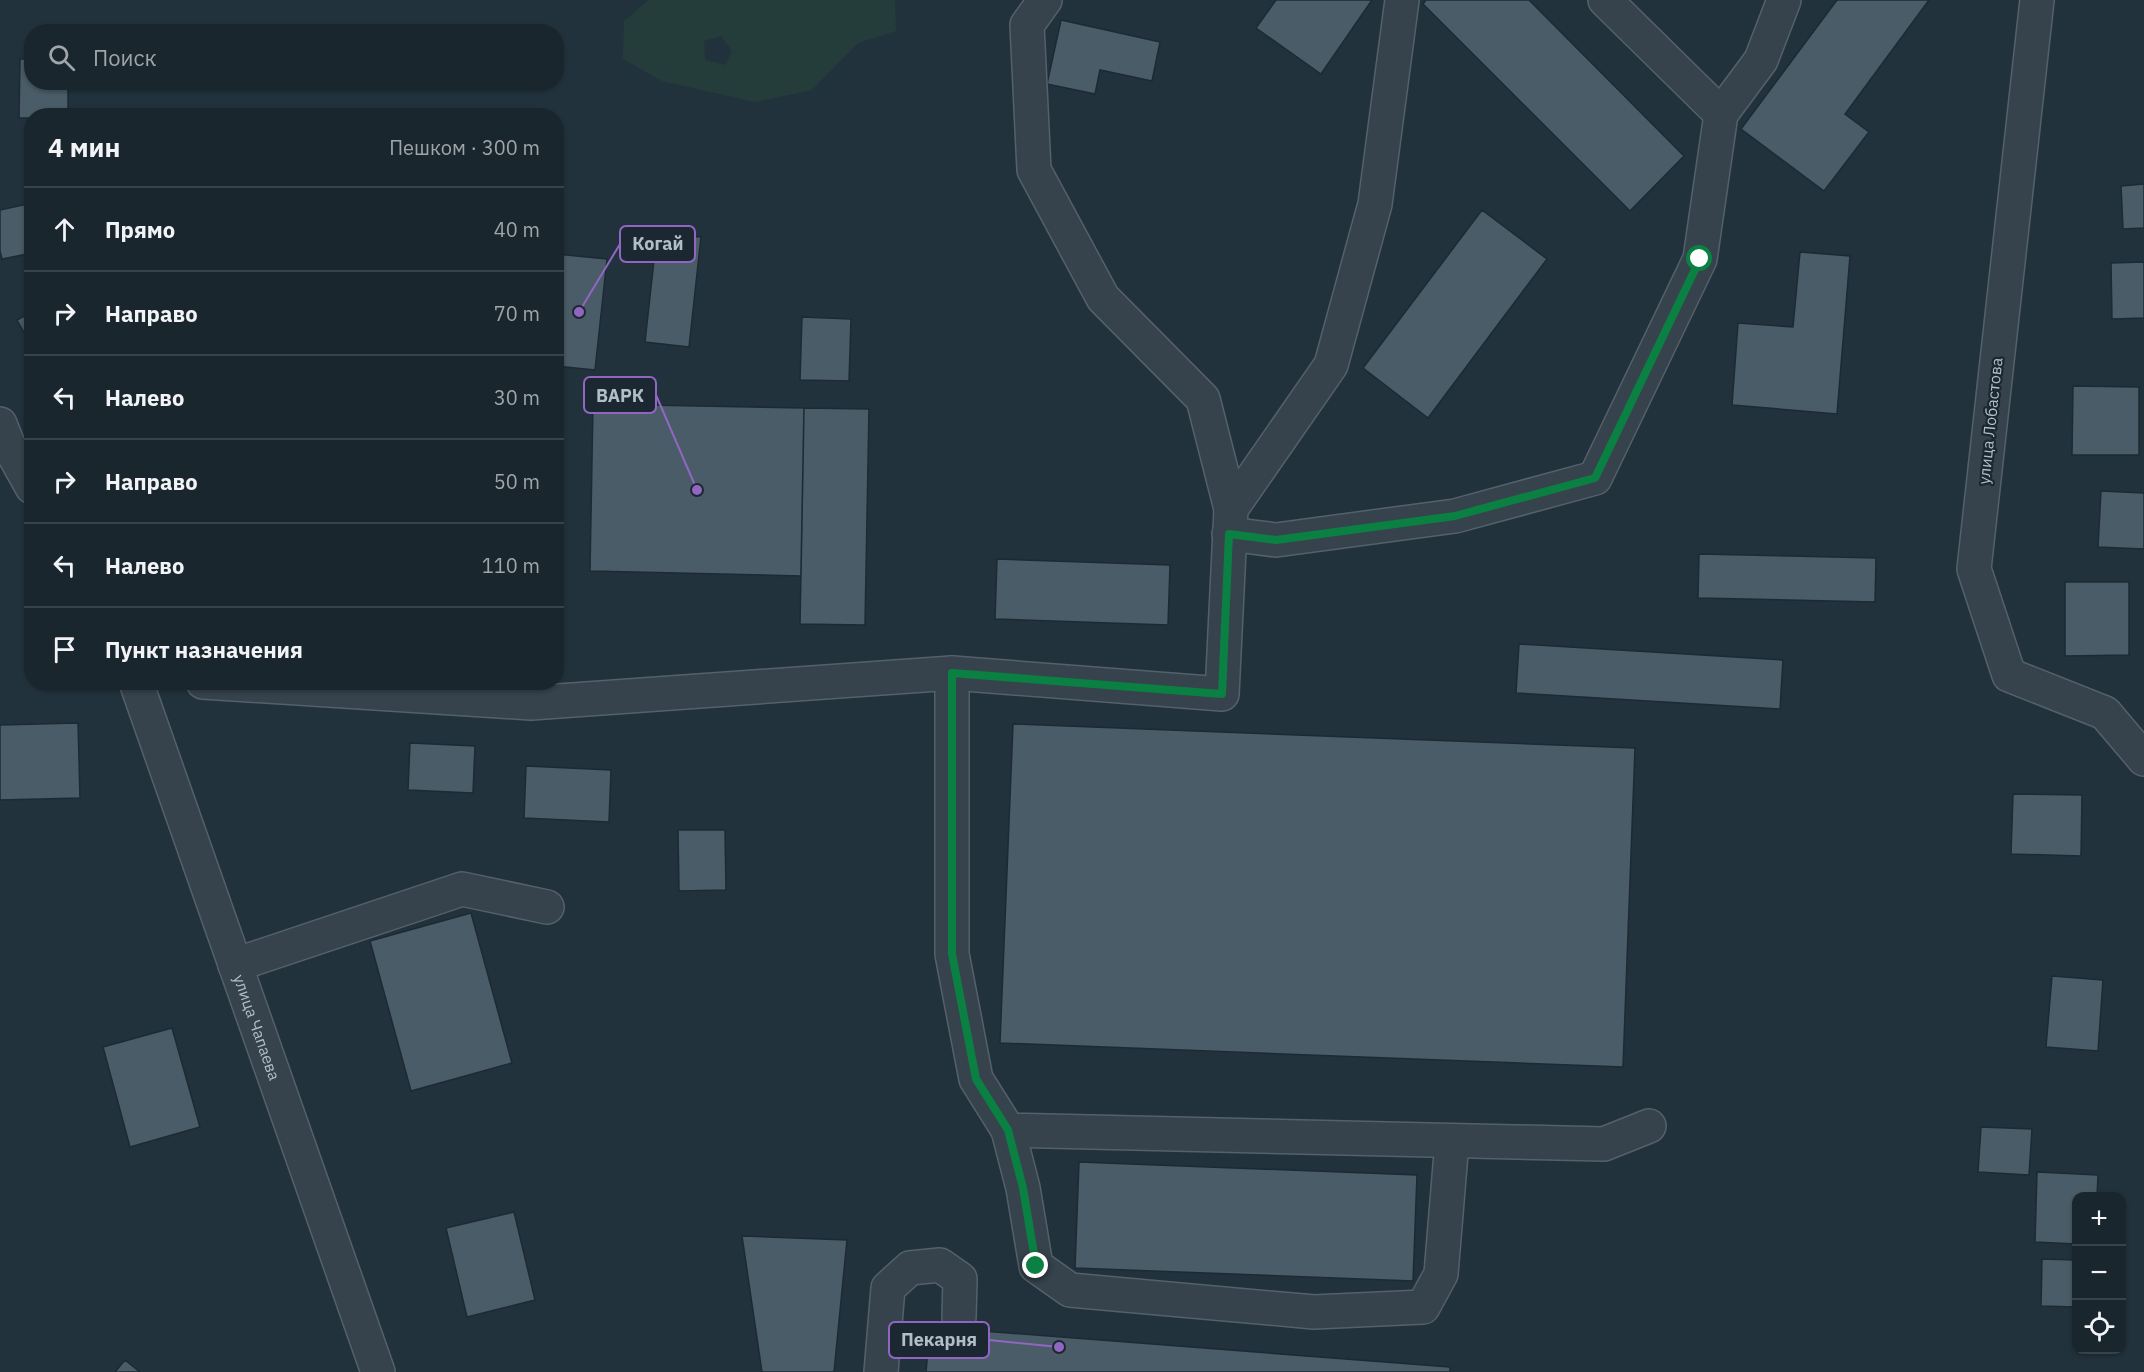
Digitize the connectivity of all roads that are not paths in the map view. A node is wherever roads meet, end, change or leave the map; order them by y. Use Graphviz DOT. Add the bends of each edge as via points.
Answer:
graph roads {
  1 [pos="1046,0"];
  2 [pos="1402,0"];
  3 [pos="1605,0"];
  4 [pos="1784,0"];
  5 [pos="2037,0"];
  6 [pos="1721,114"];
  7 [pos="0,424"];
  8 [pos="24,473"];
  9 [pos="1230,521"];
  10 [pos="952,673"];
  11 [pos="139,690"];
  12 [pos="328,690"];
  13 [pos="2144,759"];
  14 [pos="547,907"];
  15 [pos="235,965"];
  16 [pos="1649,1126"];
  17 [pos="1008,1130"];
  18 [pos="1452,1141"];
  19 [pos="959,1317"];
  20 [pos="378,1372"];
  21 [pos="880,1372"];
  1 -- 9 [label="street" via="1027,25 1034,170 1103,298 1203,399"];
  2 -- 9 [label="street" via="1375,204 1331,365"];
  3 -- 6 [label="street"];
  4 -- 6 [label="street" via="1761,60"];
  5 -- 13 [label="street, улица Лобастова" via="1974,569 2009,675 2104,712"];
  6 -- 9 [label="street" via="1700,259 1595,478 1455,516 1276,540"];
  7 -- 8 [label="street"];
  9 -- 10 [label="street" via="1222,694"];
  10 -- 12 [label="street" via="531,703"];
  10 -- 17 [label="street" via="952,954 976,1079"];
  11 -- 15 [label="street, улица Чапаева"];
  14 -- 15 [label="street" via="462,889"];
  15 -- 20 [label="street, улица Чапаева"];
  16 -- 18 [label="street" via="1605,1144"];
  17 -- 18 [label="street"];
  17 -- 18 [label="street" via="1036,1266 1070,1290 1314,1312 1423,1307 1441,1274"];
  19 -- 21 [label="street" via="960,1279 940,1265 910,1268 888,1288"];
}
